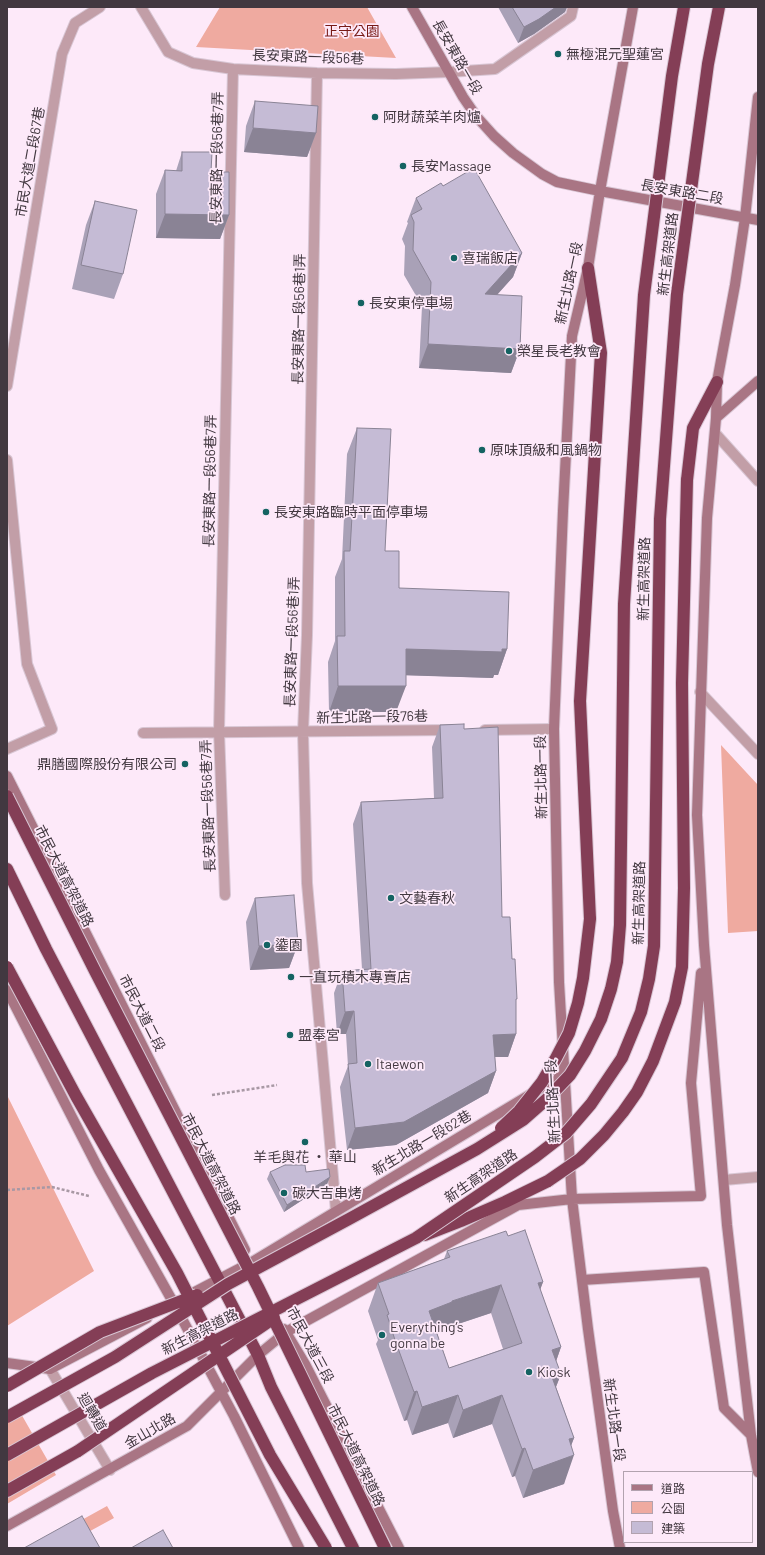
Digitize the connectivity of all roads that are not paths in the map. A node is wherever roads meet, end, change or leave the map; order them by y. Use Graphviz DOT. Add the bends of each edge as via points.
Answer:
graph roads {
  1 [pos="100,7"];
  2 [pos="141,7"];
  3 [pos="412,7"];
  4 [pos="573,7"];
  5 [pos="634,7"];
  6 [pos="684,7"];
  7 [pos="719,7"];
  8 [pos="233,69"];
  9 [pos="449,72"];
  10 [pos="317,73"];
  11 [pos="758,97"];
  12 [pos="600,191"];
  13 [pos="745,218"];
  14 [pos="758,220"];
  15 [pos="588,268"];
  16 [pos="12,320"];
  17 [pos="758,381"];
  18 [pos="717,382"];
  19 [pos="7,386"];
  20 [pos="716,418"];
  21 [pos="715,433"];
  22 [pos="7,460"];
  23 [pos="758,481"];
  24 [pos="700,692"];
  25 [pos="554,729"];
  26 [pos="463,730"];
  27 [pos="478,730"];
  28 [pos="219,732"];
  29 [pos="304,732"];
  30 [pos="143,733"];
  31 [pos="7,749"];
  32 [pos="758,754"];
  33 [pos="7,776"];
  34 [pos="7,796"];
  35 [pos="7,869"];
  36 [pos="225,894"];
  37 [pos="704,945"];
  38 [pos="7,967"];
  39 [pos="7,990"];
  40 [pos="566,1073"];
  41 [pos="488,1142"];
  42 [pos="758,1177"];
  43 [pos="724,1180"];
  44 [pos="572,1199"];
  45 [pos="336,1212"];
  46 [pos="416,1238"];
  47 [pos="252,1262"];
  48 [pos="582,1280"];
  49 [pos="223,1282"];
  50 [pos="316,1290"];
  51 [pos="174,1302"];
  52 [pos="286,1332"];
  53 [pos="258,1355"];
  54 [pos="7,1363"];
  55 [pos="50,1369"];
  56 [pos="7,1386"];
  57 [pos="221,1392"];
  58 [pos="7,1417"];
  59 [pos="754,1441"];
  60 [pos="7,1455"];
  61 [pos="110,1470"];
  62 [pos="758,1472"];
  63 [pos="7,1491"];
  64 [pos="7,1526"];
  65 [pos="299,1548"];
  66 [pos="326,1548"];
  67 [pos="353,1548"];
  68 [pos="385,1548"];
  69 [pos="399,1548"];
  70 [pos="620,1548"];
  1 -- 16 [label="street, 市民大道二段67巷" via="75,23 62,54"];
  2 -- 8 [label="street, 長安東路一段56巷" via="168,52 193,63"];
  3 -- 9 [label="street, 長安東路一段"];
  4 -- 9 [label="street, 長安東路一段56巷" via="571,16 495,68"];
  5 -- 12 [label="street, 新生北路一段"];
  6 -- 41 [label="highway, 新生高架道路, bridge" via="672,76 644,295 624,604 620,924 617,962 601,1019 570,1075 524,1120"];
  7 -- 46 [label="highway, 新生高架道路, bridge" via="708,64 677,294 660,519 654,946 650,979 641,1012 622,1058 591,1104 566,1134"];
  8 -- 10 [label="street, 長安東路一段56巷"];
  8 -- 28 [label="street, 長安東路一段56巷7弄"];
  9 -- 10 [label="street, 長安東路一段56巷"];
  9 -- 12 [label="street, 長安東路一段" via="476,116 513,153 557,182"];
  10 -- 29 [label="street, 長安東路一段56巷1弄"];
  11 -- 13 [label="street"];
  12 -- 13 [label="street, 長安東路二段"];
  12 -- 15 [label="street, 新生北路一段"];
  13 -- 14 [label="street, 長安東路二段"];
  13 -- 18 [label="street"];
  15 -- 25 [label="street, 新生北路一段" via="572,336"];
  15 -- 41 [label="highway, bridge" via="601,353 580,701 590,919 584,978 569,1033 542,1082 519,1111"];
  16 -- 19 [label="street, 市民大道二段67巷"];
  17 -- 20 [label="street"];
  18 -- 20 [label="street"];
  18 -- 46 [label="highway, bridge" via="693,428 688,480 682,683 684,888 682,967 675,1002 653,1061 637,1092 604,1135 580,1159 548,1181 505,1202 461,1222"];
  20 -- 21 [label="street"];
  21 -- 23 [label="street"];
  21 -- 24 [label="street" via="707,518"];
  22 -- 31 [label="street" via="27,664 52,729"];
  24 -- 32 [label="street"];
  24 -- 37 [label="street" via="697,815"];
  25 -- 27 [label="street"];
  25 -- 40 [label="street, 新生北路一段" via="559,982"];
  26 -- 29 [label="street, 新生北路一段76巷"];
  28 -- 29 [label="street, 新生北路一段76巷"];
  28 -- 30 [label="street, 新生北路一段76巷"];
  28 -- 36 [label="street, 長安東路一段56巷7弄"];
  29 -- 45 [label="street, 長安東路一段56巷1弄" via="307,883"];
  33 -- 47 [label="street, 市民大道二段"];
  34 -- 68 [label="highway, 市民大道高架道路, bridge" via="258,1287"];
  35 -- 49 [label="highway" via="46,949"];
  37 -- 43 [label="street"];
  37 -- 44 [label="street" via="691,1083 701,1196"];
  38 -- 66 [label="highway, bridge" via="76,1096 177,1272 270,1455"];
  39 -- 51 [label="street" via="116,1202"];
  40 -- 44 [label="street, 新生北路一段"];
  40 -- 45 [label="street, 新生北路一段62巷"];
  41 -- 49 [label="highway, 新生高架道路, bridge" via="349,1219"];
  42 -- 43 [label="street"];
  43 -- 59 [label="street"];
  44 -- 48 [label="street, 新生北路一段"];
  44 -- 52 [label="street" via="518,1204"];
  45 -- 47 [label="street, 新生北路一段62巷"];
  46 -- 50 [label="highway, 新生高架道路, bridge"];
  47 -- 49 [label="street"];
  47 -- 52 [label="street, 市民大道三段"];
  48 -- 59 [label="street" via="704,1272 724,1408"];
  48 -- 70 [label="street, 新生北路一段"];
  49 -- 51 [label="street"];
  49 -- 53 [label="highway"];
  49 -- 56 [label="highway, bridge" via="100,1332"];
  49 -- 58 [label="highway, 新生高架道路, bridge" via="115,1357"];
  50 -- 60 [label="highway, 新生高架道路, bridge" via="152,1373"];
  50 -- 63 [label="highway, bridge" via="78,1451"];
  51 -- 55 [label="street"];
  51 -- 57 [label="street"];
  52 -- 53 [label="street, 金山北路"];
  52 -- 69 [label="street, 市民大道三段" via="305,1364"];
  53 -- 57 [label="street, 金山北路"];
  53 -- 67 [label="highway" via="271,1387"];
  54 -- 55 [label="street"];
  55 -- 61 [label="street, 迴轉道"];
  57 -- 61 [label="street, 金山北路" via="186,1426"];
  57 -- 65 [label="street"];
  59 -- 62 [label="street"];
  61 -- 64 [label="street, 金山北路"];
}
